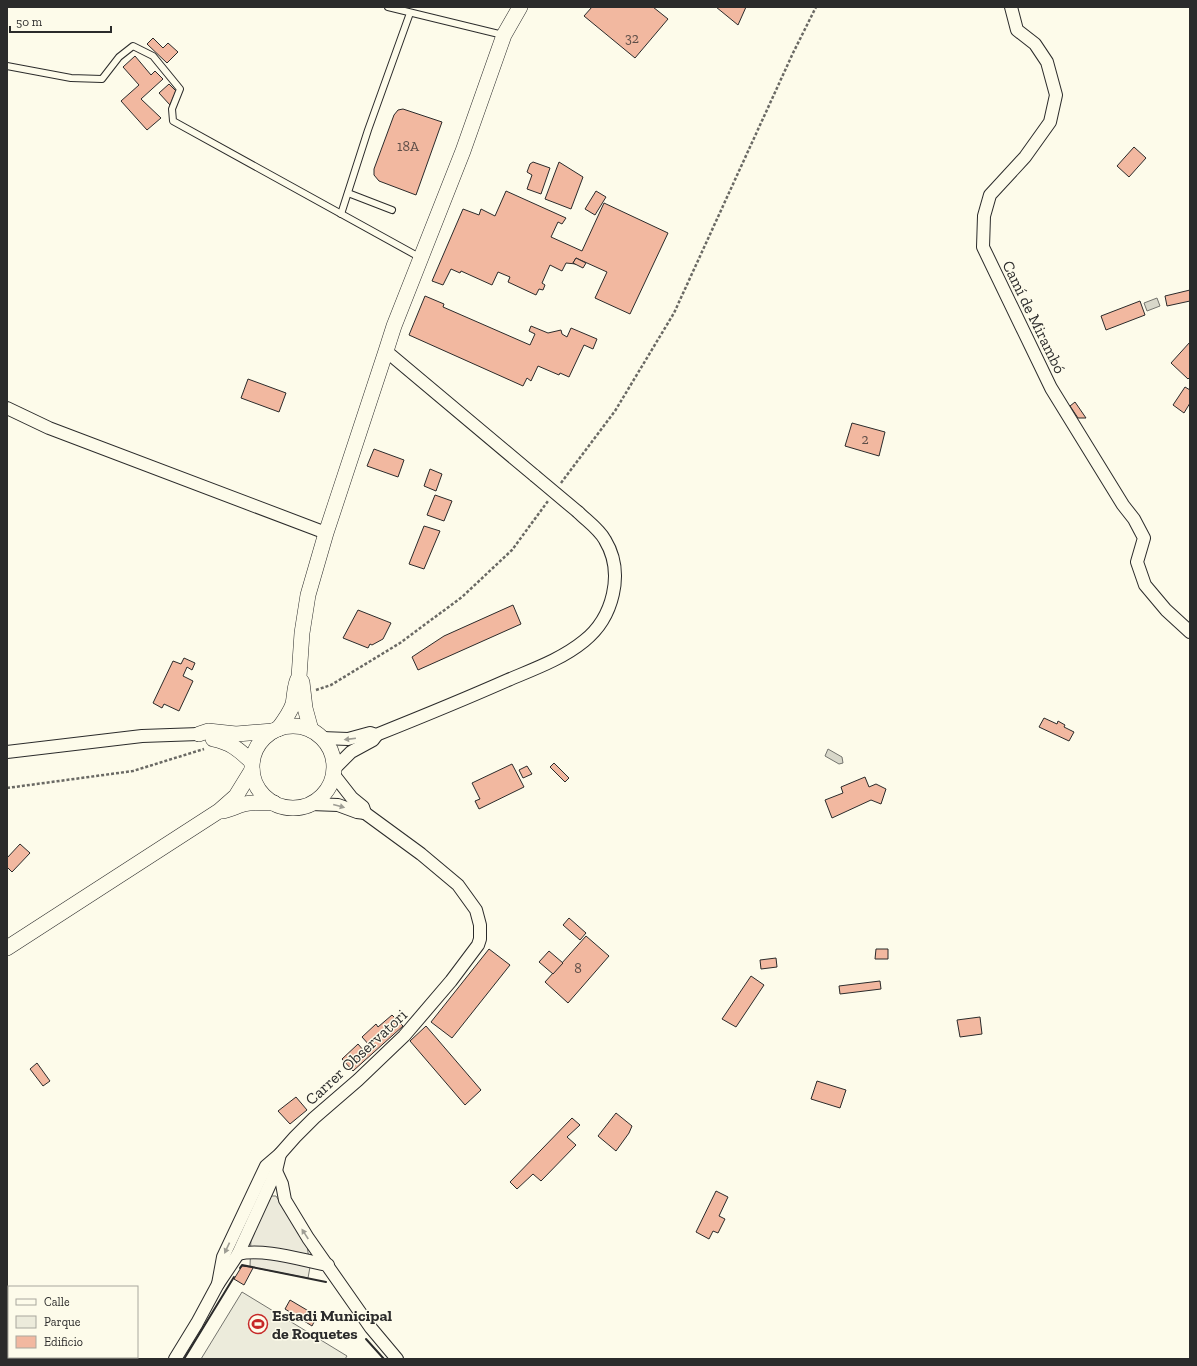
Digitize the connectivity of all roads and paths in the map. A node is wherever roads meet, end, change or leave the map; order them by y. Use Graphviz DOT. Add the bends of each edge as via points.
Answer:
graph roads {
  1 [pos="388,7"];
  2 [pos="520,7"];
  3 [pos="816,7"];
  4 [pos="1011,7"];
  5 [pos="410,13"];
  6 [pos="504,35"];
  7 [pos="7,66"];
  8 [pos="348,193"];
  9 [pos="392,210"];
  10 [pos="341,214"];
  11 [pos="421,258"];
  12 [pos="386,351"];
  13 [pos="7,408"];
  14 [pos="559,487"];
  15 [pos="549,500"];
  16 [pos="326,533"];
  17 [pos="1190,632"];
  18 [pos="299,677"];
  19 [pos="331,685"];
  20 [pos="276,730"];
  21 [pos="199,734"];
  22 [pos="316,734"];
  23 [pos="376,735"];
  24 [pos="207,749"];
  25 [pos="7,752"];
  26 [pos="252,766"];
  27 [pos="334,772"];
  28 [pos="7,788"];
  29 [pos="274,803"];
  30 [pos="311,804"];
  31 [pos="219,812"];
  32 [pos="365,813"];
  33 [pos="7,948"];
  34 [pos="280,1154"];
  35 [pos="276,1171"];
  36 [pos="266,1192"];
  37 [pos="253,1194"];
  38 [pos="285,1200"];
  39 [pos="245,1211"];
  40 [pos="244,1240"];
  41 [pos="254,1252"];
  42 [pos="238,1254"];
  43 [pos="328,1265"];
  44 [pos="218,1284"];
  45 [pos="175,1359"];
  46 [pos="397,1359"];
  1 -- 5 [label="lane"];
  2 -- 6 [label="street"];
  3 -- 14 [label="path" via="674,313 615,411"];
  4 -- 17 [label="street, Camí de Mirambó" via="1017,30 1035,44 1047,62 1056,95 1050,122 1025,157 990,196 984,216 983,247 1051,388 1144,538 1137,562 1145,585 1166,610"];
  5 -- 6 [label="lane"];
  5 -- 8 [label="lane"];
  6 -- 11 [label="street" via="463,151"];
  7 -- 10 [label="lane" via="71,78 102,79 119,57 133,46 153,56 180,89 172,109 173,121"];
  8 -- 9 [label="lane"];
  8 -- 10 [label="lane"];
  10 -- 11 [label="lane"];
  11 -- 12 [label="street"];
  12 -- 16 [label="street"];
  12 -- 23 [label="street, bridge" via="594,526 612,555 615,580 608,609 596,630 576,647 545,664"];
  13 -- 16 [label="street" via="48,428"];
  15 -- 19 [label="path" via="512,550 462,597 400,643"];
  16 -- 18 [label="street" via="305,611"];
  18 -- 20 [label="street" via="290,711"];
  18 -- 22 [label="street" via="303,684 305,708"];
  20 -- 21 [label="street" via="236,734 208,731"];
  20 -- 22 [label="street" via="295,726"];
  20 -- 26 [label="street" via="259,744"];
  21 -- 25 [label="street" via="142,736"];
  21 -- 26 [label="street" via="234,746"];
  23 -- 22 [label="street, one-way" via="370,733 348,739"];
  22 -- 27 [label="street" via="330,749"];
  23 -- 27 [label="street" via="373,740 351,752"];
  24 -- 28 [label="path" via="133,771"];
  26 -- 29 [label="street" via="257,786 267,799"];
  26 -- 31 [label="street" via="236,796"];
  27 -- 30 [label="street" via="326,792"];
  27 -- 32 [label="street" via="352,798 363,807"];
  29 -- 30 [label="street" via="292,808"];
  29 -- 31 [label="street" via="249,803"];
  30 -- 32 [label="street, one-way" via="338,805"];
  31 -- 33 [label="street"];
  32 -- 34 [label="street, Carrer Observatori" via="458,885 476,910 480,939 451,982 404,1036 314,1118"];
  34 -- 35 [label="street, Carrer Observatori"];
  34 -- 37 [label="street" via="266,1166"];
  35 -- 36 [label="street, Carrer Observatori"];
  35 -- 38 [label="street"];
  36 -- 37 [label="street"];
  36 -- 38 [label="street" via="271,1191"];
  36 -- 40 [label="street, Carrer Observatori"];
  37 -- 39 [label="street"];
  43 -- 38 [label="street, one-way"];
  39 -- 40 [label="street" via="246,1224 240,1235"];
  39 -- 44 [label="street, one-way" via="223,1257"];
  40 -- 41 [label="street"];
  40 -- 42 [label="street, Carrer Observatori"];
  41 -- 42 [label="street"];
  41 -- 43 [label="street"];
  42 -- 44 [label="street, Carrer Observatori"];
  43 -- 46 [label="street" via="371,1328"];
  44 -- 45 [label="street, Carrer Observatori"];
}
